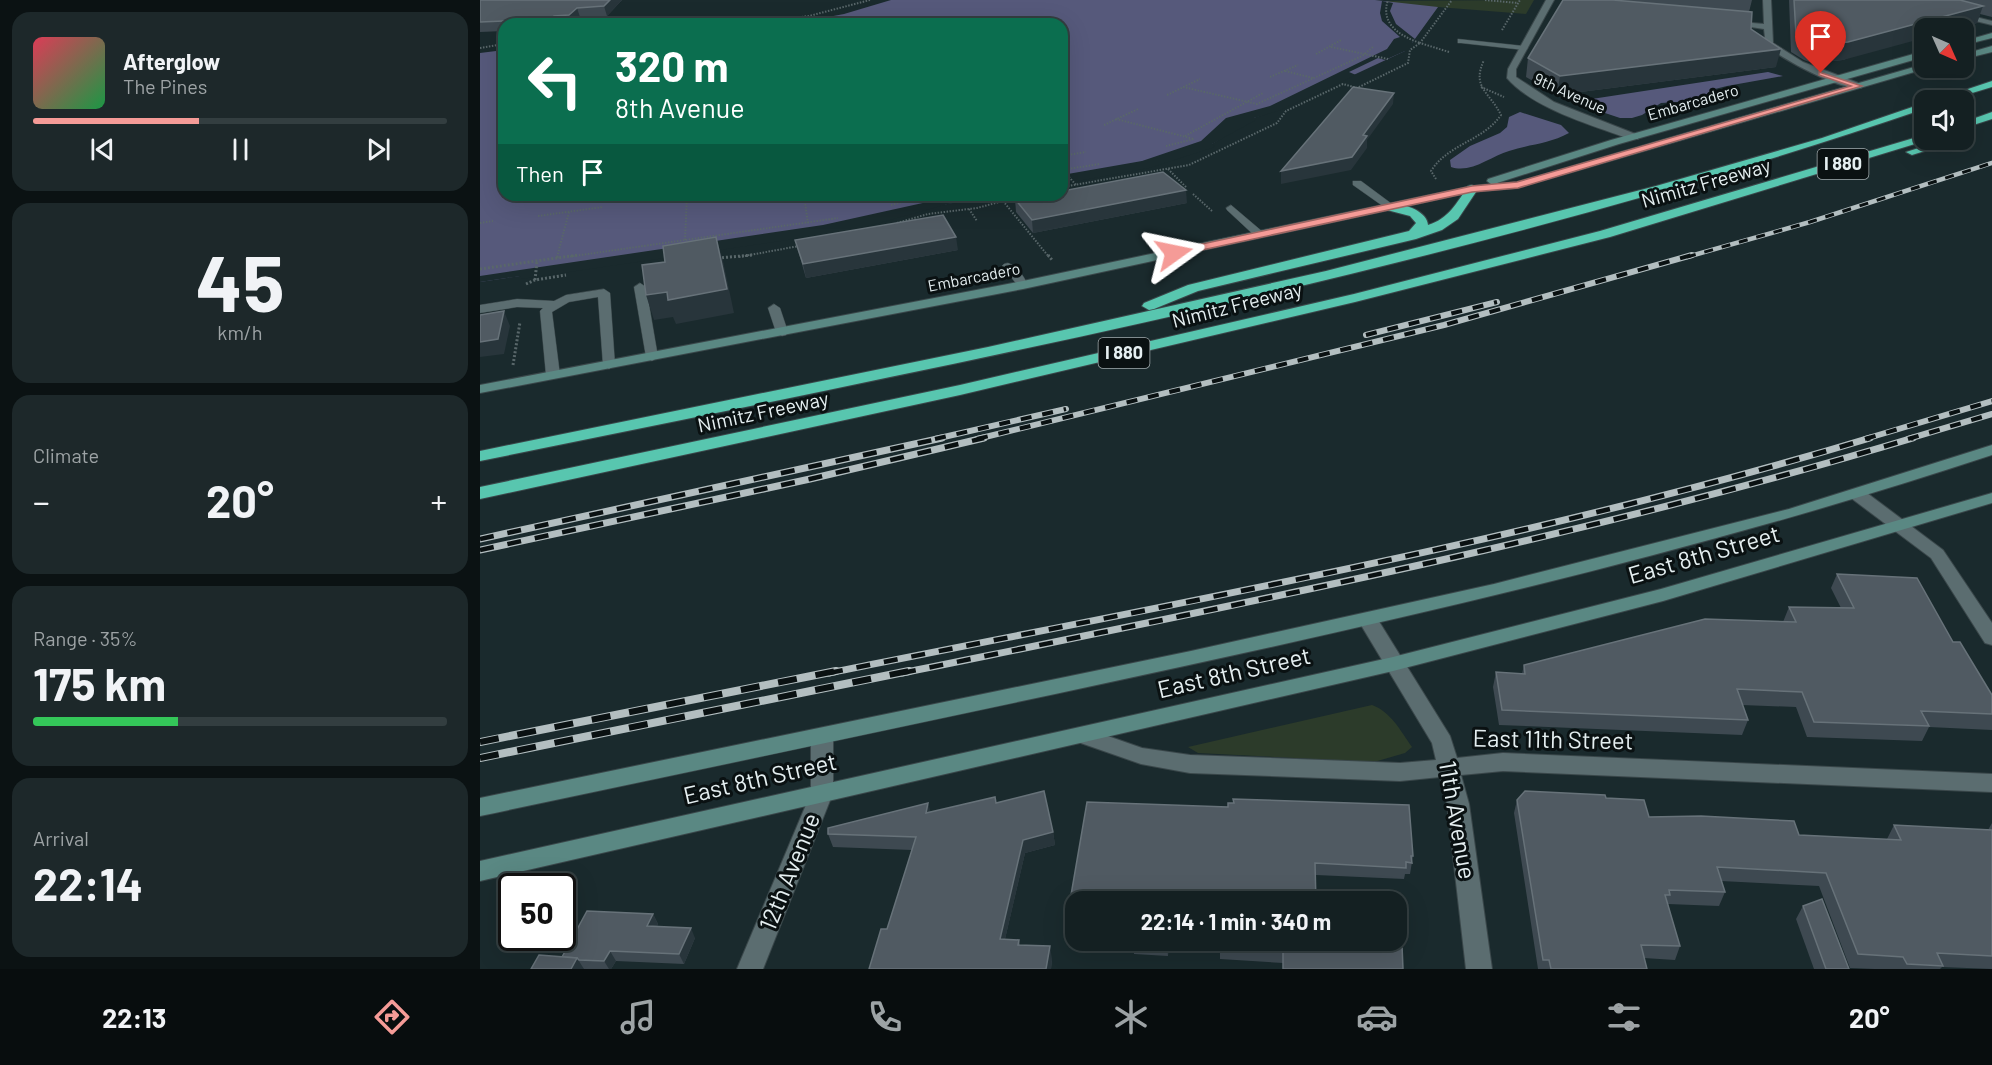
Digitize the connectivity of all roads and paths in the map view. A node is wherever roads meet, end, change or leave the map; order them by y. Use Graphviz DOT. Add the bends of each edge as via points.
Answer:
graph roads {
  1 [pos="870,0"];
  2 [pos="1452,0"];
  3 [pos="1485,0"];
  4 [pos="1767,0"];
  5 [pos="1387,1"];
  6 [pos="1519,2"];
  7 [pos="1548,3"];
  8 [pos="1558,7"];
  9 [pos="590,10"];
  10 [pos="1951,12"];
  11 [pos="583,18"];
  12 [pos="788,18"];
  13 [pos="1721,22"];
  14 [pos="1992,23"];
  15 [pos="1767,27"];
  16 [pos="1992,35"];
  17 [pos="1341,40"];
  18 [pos="1974,40"];
  19 [pos="1461,41"];
  20 [pos="1420,43"];
  21 [pos="1493,44"];
  22 [pos="498,46"];
  23 [pos="1331,47"];
  24 [pos="1373,47"];
  25 [pos="480,48"];
  26 [pos="1524,48"];
  27 [pos="1992,49"];
  28 [pos="1316,54"];
  29 [pos="1365,54"];
  30 [pos="1974,54"];
  31 [pos="1914,57"];
  32 [pos="1388,59"];
  33 [pos="1298,65"];
  34 [pos="1914,70"];
  35 [pos="1285,71"];
  36 [pos="1270,77"];
  37 [pos="1314,78"];
  38 [pos="1200,79"];
  39 [pos="1837,79"];
  40 [pos="1992,84"];
  41 [pos="1858,86"];
  42 [pos="1183,87"];
  43 [pos="1357,88"];
  44 [pos="1365,90"];
  45 [pos="1972,90"];
  46 [pos="1263,93"];
  47 [pos="1167,95"];
  48 [pos="1247,102"];
  49 [pos="1138,108"];
  50 [pos="1914,109"];
  51 [pos="1992,115"];
  52 [pos="1116,119"];
  53 [pos="1974,121"];
  54 [pos="1104,125"];
  55 [pos="1983,131"];
  56 [pos="1974,134"];
  57 [pos="1184,136"];
  58 [pos="1634,137"];
  59 [pos="1071,139"];
  60 [pos="1068,140"];
  61 [pos="1914,141"];
  62 [pos="1166,146"];
  63 [pos="1920,150"];
  64 [pos="1086,152"];
  65 [pos="1068,155"];
  66 [pos="1099,164"];
  67 [pos="1068,169"];
  68 [pos="1168,169"];
  69 [pos="1068,176"];
  70 [pos="1357,183"];
  71 [pos="1444,184"];
  72 [pos="1076,185"];
  73 [pos="1068,186"];
  74 [pos="1187,188"];
  75 [pos="1472,189"];
  76 [pos="1761,189"];
  77 [pos="687,201"];
  78 [pos="805,201"];
  79 [pos="907,201"];
  80 [pos="1003,201"];
  81 [pos="891,205"];
  82 [pos="603,207"];
  83 [pos="1390,207"];
  84 [pos="1231,208"];
  85 [pos="969,209"];
  86 [pos="569,212"];
  87 [pos="538,216"];
  88 [pos="838,218"];
  89 [pos="493,221"];
  90 [pos="977,221"];
  91 [pos="480,223"];
  92 [pos="808,224"];
  93 [pos="887,226"];
  94 [pos="1260,235"];
  95 [pos="1411,236"];
  96 [pos="685,240"];
  97 [pos="803,246"];
  98 [pos="758,254"];
  99 [pos="557,258"];
  100 [pos="711,259"];
  101 [pos="760,259"];
  102 [pos="537,261"];
  103 [pos="1056,264"];
  104 [pos="1008,266"];
  105 [pos="480,269"];
  106 [pos="566,275"];
  107 [pos="535,280"];
  108 [pos="517,284"];
  109 [pos="525,285"];
  110 [pos="1023,285"];
  111 [pos="640,287"];
  112 [pos="531,304"];
  113 [pos="556,305"];
  114 [pos="774,308"];
  115 [pos="480,309"];
  116 [pos="1091,328"];
  117 [pos="782,332"];
  118 [pos="652,357"];
  119 [pos="513,365"];
  120 [pos="609,365"];
  121 [pos="553,375"];
  122 [pos="480,389"];
  123 [pos="1992,450"];
  124 [pos="480,456"];
  125 [pos="480,494"];
  126 [pos="1857,494"];
  127 [pos="1992,498"];
  128 [pos="1901,526"];
  129 [pos="1368,620"];
  130 [pos="1992,638"];
  131 [pos="1393,664"];
  132 [pos="1082,735"];
  133 [pos="822,737"];
  134 [pos="1449,768"];
  135 [pos="1992,783"];
  136 [pos="822,793"];
  137 [pos="480,807"];
  138 [pos="480,871"];
  139 [pos="750,969"];
  140 [pos="1479,969"];
  1 -- 12 [label="path"];
  2 -- 20 [label="path"];
  3 -- 6 [label="path"];
  4 -- 15 [label="street"];
  5 -- 20 [label="path" via="1386,21"];
  6 -- 21 [label="path"];
  7 -- 8 [label="street"];
  7 -- 26 [label="street, 9th Avenue"];
  9 -- 11 [label="path"];
  10 -- 14 [label="street"];
  13 -- 15 [label="street"];
  15 -- 39 [label="street" via="1769,44 1782,54"];
  16 -- 18 [label="main road"];
  17 -- 23 [label="path"];
  19 -- 21 [label="lane"];
  20 -- 43 [label="path" via="1407,54 1408,63"];
  21 -- 26 [label="lane"];
  21 -- 71 [label="path" via="1477,79 1500,115 1496,125 1434,165 1431,171"];
  22 -- 25 [label="path"];
  23 -- 28 [label="path"];
  23 -- 29 [label="path"];
  24 -- 29 [label="path"];
  26 -- 58 [label="street, 9th Avenue" via="1512,69 1511,78 1516,84"];
  27 -- 30 [label="main road"];
  29 -- 32 [label="path"];
  29 -- 37 [label="path"];
  31 -- 39 [label="main road, Embarcadero"];
  33 -- 35 [label="path"];
  34 -- 41 [label="main road, Embarcadero"];
  35 -- 36 [label="path"];
  35 -- 37 [label="path"];
  37 -- 48 [label="path" via="1257,104"];
  38 -- 42 [label="path"];
  39 -- 41 [label="street"];
  39 -- 58 [label="main road, Embarcadero"];
  40 -- 45 [label="highway"];
  41 -- 75 [label="main road, Embarcadero" via="1566,173 1518,185"];
  42 -- 47 [label="path"];
  42 -- 48 [label="path"];
  43 -- 44 [label="path"];
  43 -- 68 [label="path" via="1343,84 1286,111 1267,128 1189,165"];
  46 -- 48 [label="path"];
  48 -- 57 [label="path"];
  49 -- 52 [label="path"];
  50 -- 116 [label="highway, Nimitz Freeway / I 880" via="1729,169 1503,231"];
  51 -- 53 [label="highway"];
  52 -- 54 [label="path"];
  52 -- 57 [label="path"];
  55 -- 56 [label="highway"];
  57 -- 62 [label="path" via="1194,139"];
  58 -- 75 [label="main road, Embarcadero"];
  59 -- 60 [label="path"];
  61 -- 76 [label="highway, Nimitz Freeway / I 880"];
  63 -- 76 [label="highway"];
  64 -- 65 [label="path"];
  66 -- 67 [label="path"];
  68 -- 72 [label="path"];
  68 -- 74 [label="path"];
  69 -- 72 [label="path"];
  70 -- 83 [label="lane"];
  72 -- 73 [label="path"];
  75 -- 83 [label="main road, Embarcadero"];
  75 -- 95 [label="highway" via="1454,216"];
  76 -- 125 [label="highway, Nimitz Freeway / I 880" via="1605,234 1169,343"];
  77 -- 96 [label="path"];
  78 -- 92 [label="path"];
  79 -- 81 [label="path"];
  80 -- 85 [label="path"];
  80 -- 103 [label="path"];
  82 -- 86 [label="path"];
  83 -- 94 [label="main road, Embarcadero"];
  83 -- 95 [label="highway" via="1422,219 1423,224"];
  84 -- 94 [label="lane"];
  85 -- 90 [label="path"];
  85 -- 93 [label="path" via="928,214"];
  86 -- 87 [label="path"];
  86 -- 99 [label="path"];
  88 -- 92 [label="path"];
  89 -- 91 [label="path"];
  92 -- 96 [label="path"];
  94 -- 110 [label="main road, Embarcadero"];
  95 -- 116 [label="highway" via="1193,288"];
  96 -- 99 [label="path"];
  97 -- 98 [label="path"];
  98 -- 100 [label="path"];
  98 -- 101 [label="path"];
  99 -- 102 [label="path"];
  102 -- 105 [label="path"];
  102 -- 107 [label="path"];
  104 -- 110 [label="lane"];
  106 -- 107 [label="path"];
  107 -- 109 [label="path"];
  108 -- 109 [label="path"];
  109 -- 112 [label="path" via="531,285 530,293 540,292"];
  110 -- 117 [label="main road, Embarcadero"];
  111 -- 118 [label="lane"];
  112 -- 113 [label="lane"];
  112 -- 115 [label="lane"];
  112 -- 119 [label="path" via="521,315"];
  113 -- 120 [label="lane" via="566,298 604,293"];
  113 -- 121 [label="lane" via="546,311"];
  114 -- 117 [label="lane"];
  116 -- 124 [label="highway, Nimitz Freeway / I 880"];
  117 -- 118 [label="main road, Embarcadero"];
  118 -- 120 [label="main road, Embarcadero"];
  120 -- 121 [label="main road, Embarcadero"];
  121 -- 122 [label="main road, Embarcadero"];
  123 -- 126 [label="main road, East 8th Street"];
  126 -- 128 [label="street"];
  126 -- 129 [label="main road, East 8th Street" via="1625,558"];
  127 -- 128 [label="main road, East 8th Street"];
  128 -- 130 [label="street" via="1937,554"];
  128 -- 131 [label="main road, East 8th Street" via="1640,601"];
  129 -- 131 [label="street, 11th Avenue"];
  129 -- 133 [label="main road, East 8th Street"];
  131 -- 132 [label="main road, East 8th Street"];
  131 -- 134 [label="street, 11th Avenue" via="1442,742"];
  132 -- 134 [label="street, East 11th Street" via="1141,756 1190,764 1400,772"];
  132 -- 136 [label="main road, East 8th Street"];
  133 -- 136 [label="street, 12th Avenue"];
  133 -- 137 [label="main road, East 8th Street"];
  134 -- 135 [label="street, East 11th Street" via="1503,762"];
  134 -- 140 [label="street, 11th Avenue" via="1458,804"];
  136 -- 138 [label="main road, East 8th Street"];
  136 -- 139 [label="street, 12th Avenue"];
}
